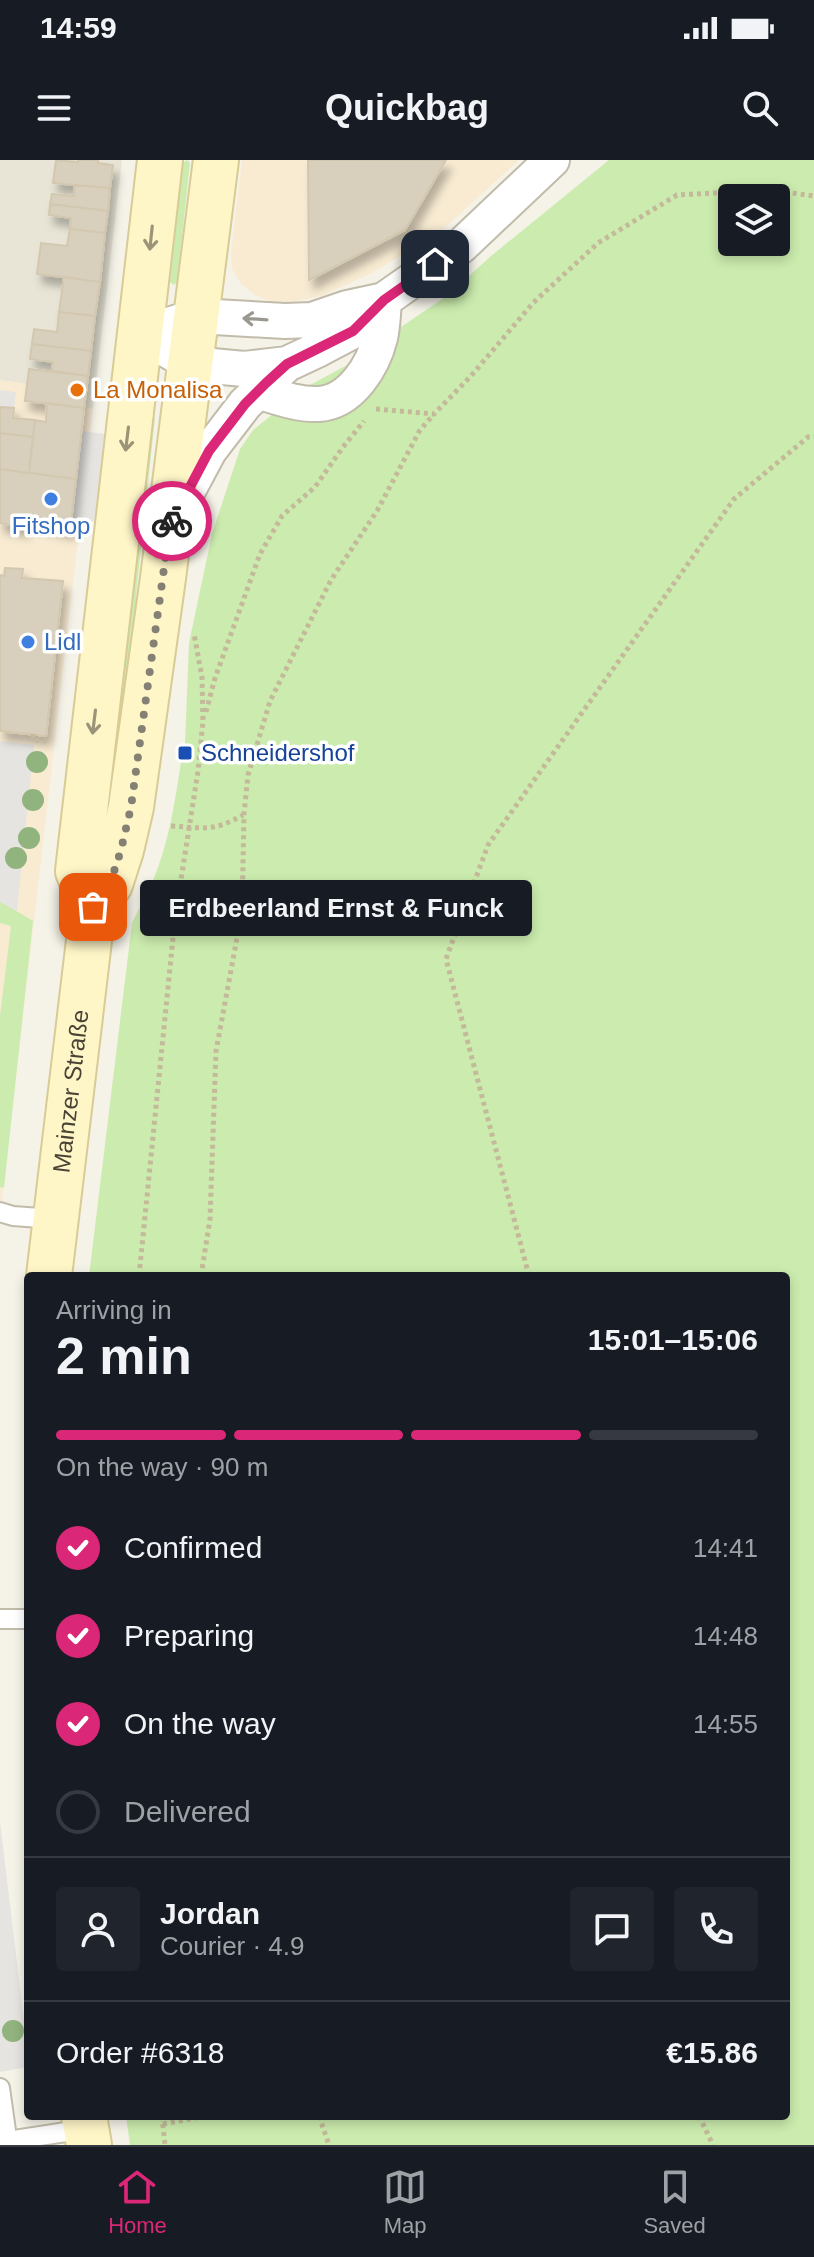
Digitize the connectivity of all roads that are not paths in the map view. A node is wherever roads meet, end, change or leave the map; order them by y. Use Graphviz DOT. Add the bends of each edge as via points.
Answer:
graph roads {
  1 [pos="160,160"];
  2 [pos="216,160"];
  3 [pos="552,160"];
  4 [pos="384,300"];
  5 [pos="197,316"];
  6 [pos="140,334"];
  7 [pos="191,364"];
  8 [pos="287,364"];
  9 [pos="257,391"];
  10 [pos="170,525"];
  11 [pos="93,907"];
  12 [pos="0,1212"];
  13 [pos="54,1219"];
  14 [pos="49,1272"];
  15 [pos="0,1619"];
  16 [pos="24,1619"];
  17 [pos="0,2088"];
  18 [pos="86,2130"];
  19 [pos="5,2142"];
  1 -- 6 [label="main road, one-way"];
  2 -- 5 [label="main road"];
  3 -- 4 [label="street" via="461,246"];
  4 -- 5 [label="street, one-way" via="312,320"];
  4 -- 8 [label="street" via="353,331"];
  4 -- 9 [label="street" via="375,353 340,399 303,403"];
  5 -- 6 [label="street"];
  5 -- 7 [label="main road"];
  6 -- 7 [label="street"];
  6 -- 11 [label="main road, Mainzer Straße, one-way" via="78,871"];
  7 -- 8 [label="street" via="244,369"];
  7 -- 10 [label="main road"];
  8 -- 9 [label="street"];
  9 -- 10 [label="street" via="209,451"];
  10 -- 11 [label="main road, Mainzer Straße" via="131,807 110,884"];
  11 -- 13 [label="main road, Mainzer Straße"];
  12 -- 13 [label="lane"];
  13 -- 14 [label="main road, Mainzer Straße"];
  15 -- 16 [label="lane"];
  17 -- 19 [label="lane"];
  18 -- 19 [label="lane"];
}
